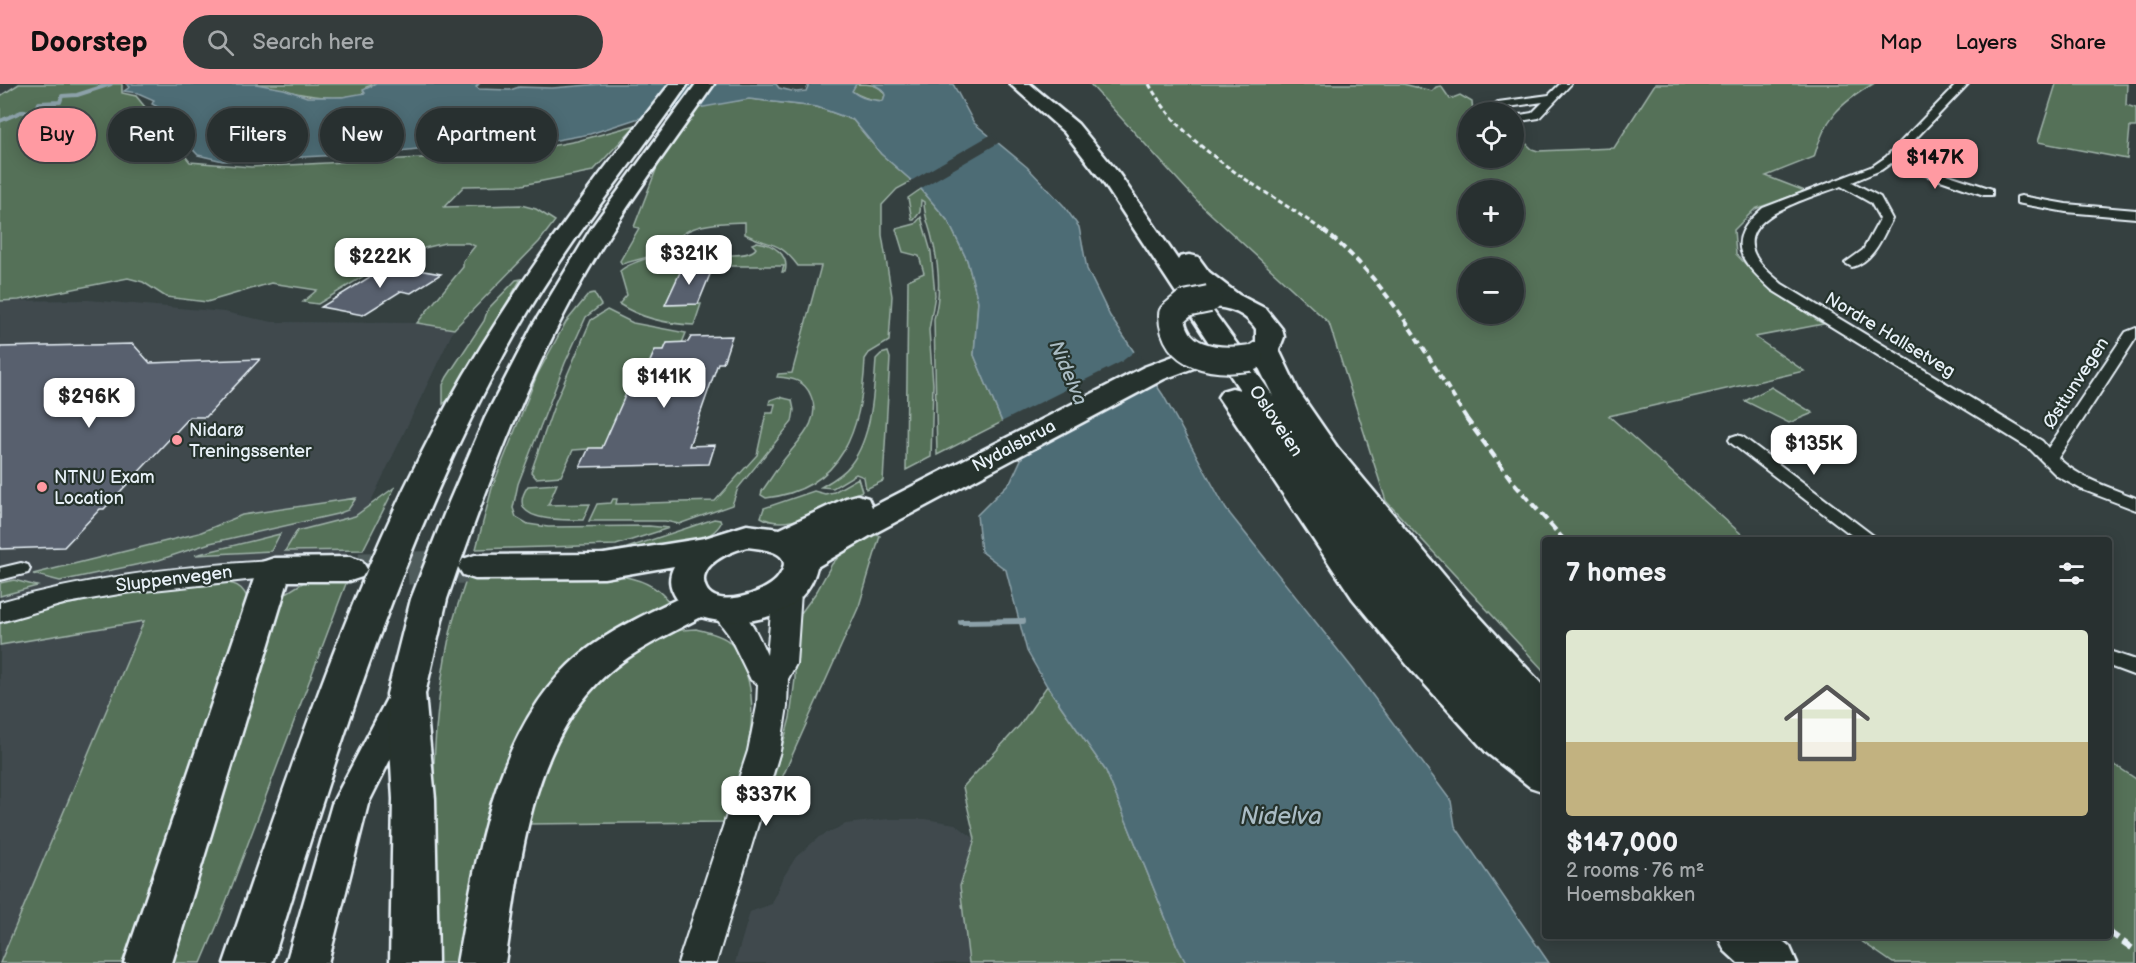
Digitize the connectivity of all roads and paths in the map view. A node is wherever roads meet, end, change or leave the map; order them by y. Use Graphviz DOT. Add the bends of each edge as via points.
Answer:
graph roads {
  1 [pos="679,84"];
  2 [pos="705,84"];
  3 [pos="1019,84"];
  4 [pos="1566,84"];
  5 [pos="1963,84"];
  6 [pos="1552,98"];
  7 [pos="1521,102"];
  8 [pos="1524,118"];
  9 [pos="1085,145"];
  10 [pos="1890,159"];
  11 [pos="1842,182"];
  12 [pos="1989,192"];
  13 [pos="2021,200"];
  14 [pos="2136,214"];
  15 [pos="1852,263"];
  16 [pos="1219,300"];
  17 [pos="1174,325"];
  18 [pos="2136,332"];
  19 [pos="1258,355"];
  20 [pos="1203,357"];
  21 [pos="1737,440"];
  22 [pos="2050,458"];
  23 [pos="2136,504"];
  24 [pos="853,518"];
  25 [pos="1866,537"];
  26 [pos="711,548"];
  27 [pos="792,551"];
  28 [pos="604,566"];
  29 [pos="475,567"];
  30 [pos="21,569"];
  31 [pos="350,569"];
  32 [pos="274,570"];
  33 [pos="0,574"];
  34 [pos="787,592"];
  35 [pos="704,601"];
  36 [pos="0,612"];
  37 [pos="2112,659"];
  38 [pos="2136,668"];
  39 [pos="773,679"];
  40 [pos="406,694"];
  41 [pos="1542,710"];
  42 [pos="1542,746"];
  43 [pos="1542,773"];
  44 [pos="1745,939"];
  45 [pos="148,963"];
  46 [pos="248,963"];
  47 [pos="307,963"];
  48 [pos="414,963"];
  49 [pos="481,963"];
  50 [pos="697,963"];
  51 [pos="1773,963"];
  1 -- 46 [label="highway" via="541,271 450,428 410,512 336,697"];
  2 -- 40 [label="highway" via="603,227 546,325 500,418 429,599"];
  3 -- 9 [label="highway, Osloveien" via="1059,116"];
  4 -- 6 [label="street"];
  5 -- 10 [label="street, Nordre Hallsetveg"];
  6 -- 7 [label="street"];
  6 -- 8 [label="street" via="1535,116"];
  9 -- 16 [label="highway" via="1127,177"];
  9 -- 17 [label="highway" via="1092,181 1160,285"];
  9 -- 42 [label="highway, Osloveien" via="1373,557 1456,658"];
  10 -- 11 [label="street, Nordre Hallsetveg"];
  10 -- 12 [label="street"];
  11 -- 15 [label="street" via="1870,196 1884,208 1886,219 1868,252"];
  11 -- 22 [label="street, Nordre Hallsetveg" via="1767,211 1752,221 1743,243 1746,255 1778,287 2036,445"];
  13 -- 14 [label="street"];
  16 -- 17 [label="highway, bridge" via="1185,304"];
  16 -- 19 [label="highway" via="1251,310 1265,323 1272,337"];
  17 -- 20 [label="highway, bridge" via="1185,346"];
  17 -- 24 [label="highway, Nydalsbrua" via="1144,359"];
  18 -- 22 [label="street, Østtunvegen"];
  19 -- 20 [label="highway, bridge" via="1233,361"];
  19 -- 41 [label="highway" via="1326,453 1461,622"];
  20 -- 24 [label="highway, Nydalsbrua" via="1154,373"];
  20 -- 43 [label="highway" via="1359,582 1501,742"];
  21 -- 25 [label="street"];
  22 -- 23 [label="street, Nordre Hallsetveg" via="2063,472"];
  24 -- 27 [label="highway"];
  26 -- 27 [label="highway" via="747,536 772,537"];
  26 -- 28 [label="highway"];
  26 -- 35 [label="highway" via="694,563 687,580"];
  27 -- 34 [label="highway" via="798,578"];
  28 -- 29 [label="highway"];
  28 -- 35 [label="highway" via="652,576"];
  30 -- 33 [label="street"];
  31 -- 32 [label="highway, Sluppenvegen"];
  32 -- 36 [label="street, Sluppenvegen" via="147,580 74,592"];
  32 -- 45 [label="highway"];
  34 -- 35 [label="highway" via="755,608"];
  34 -- 39 [label="street" via="782,664"];
  35 -- 39 [label="street" via="741,630 761,672"];
  35 -- 49 [label="highway" via="643,631 592,665 547,720 517,792"];
  37 -- 38 [label="street"];
  39 -- 50 [label="street" via="764,752"];
  40 -- 47 [label="main road" via="350,804"];
  40 -- 48 [label="highway" via="414,799"];
  44 -- 51 [label="highway"];
}
